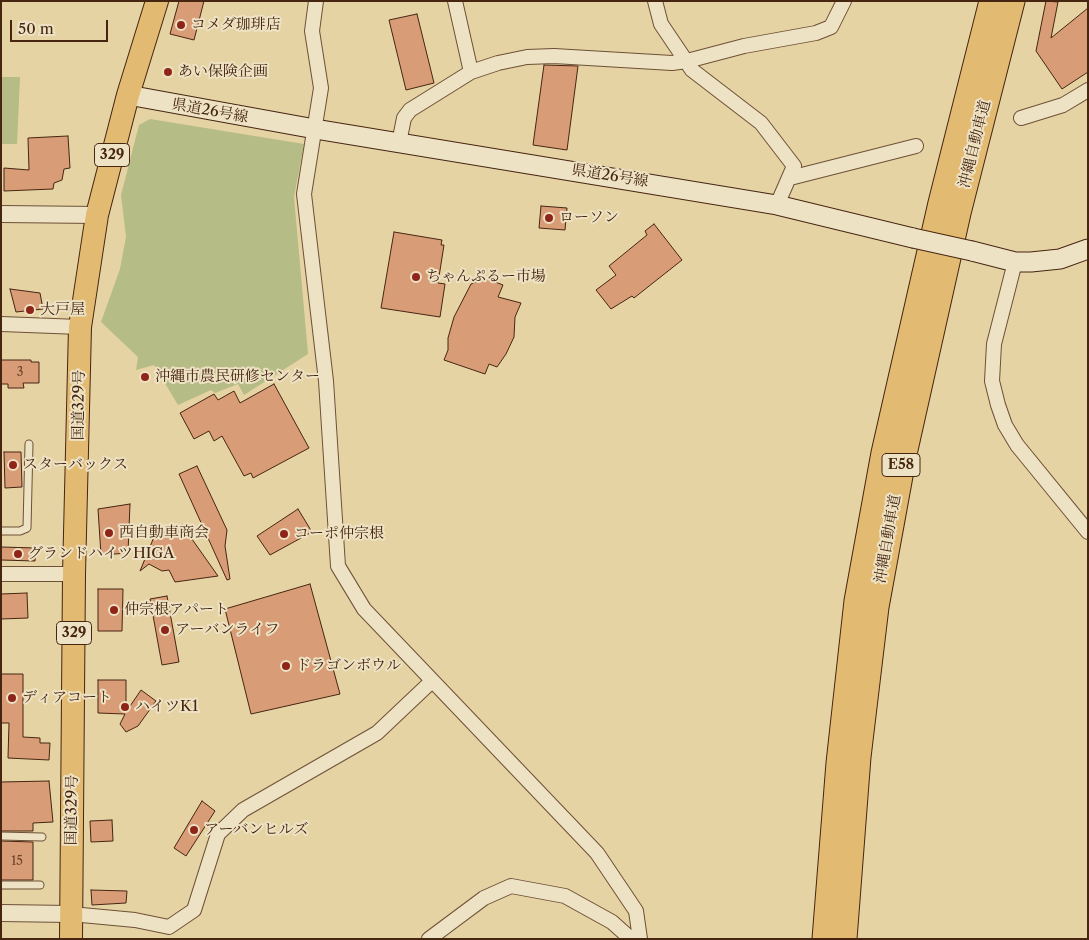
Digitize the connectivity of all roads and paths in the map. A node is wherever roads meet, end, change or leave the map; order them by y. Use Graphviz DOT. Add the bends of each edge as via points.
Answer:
graph roads {
  1 [pos="157,1"];
  2 [pos="316,1"];
  3 [pos="456,1"];
  4 [pos="655,1"];
  5 [pos="844,1"];
  6 [pos="992,1"];
  7 [pos="1012,1"];
  8 [pos="687,61"];
  9 [pos="471,72"];
  10 [pos="1088,90"];
  11 [pos="128,95"];
  12 [pos="1021,118"];
  13 [pos="314,129"];
  14 [pos="399,143"];
  15 [pos="916,146"];
  16 [pos="790,178"];
  17 [pos="777,205"];
  18 [pos="1,214"];
  19 [pos="97,215"];
  20 [pos="1088,249"];
  21 [pos="1015,262"];
  22 [pos="1,324"];
  23 [pos="80,327"];
  24 [pos="29,444"];
  25 [pos="1,531"];
  26 [pos="1088,532"];
  27 [pos="1,574"];
  28 [pos="74,574"];
  29 [pos="432,681"];
  30 [pos="1,836"];
  31 [pos="42,837"];
  32 [pos="1,885"];
  33 [pos="40,885"];
  34 [pos="1,914"];
  35 [pos="71,914"];
  36 [pos="71,939"];
  37 [pos="429,939"];
  38 [pos="632,939"];
  39 [pos="640,939"];
  40 [pos="825,939"];
  41 [pos="844,939"];
  1 -- 11 [label="highway, 国道329号 / 329"];
  2 -- 13 [label="street" via="312,31 321,88"];
  3 -- 9 [label="street"];
  4 -- 8 [label="street" via="661,24"];
  5 -- 8 [label="street" via="831,27"];
  6 -- 40 [label="highway, 沖縄自動車道 / E58" via="938,212 870,527 857,601 842,734"];
  7 -- 41 [label="highway, 沖縄自動車道 / E58" via="958,213 902,463 876,607 862,720"];
  8 -- 9 [label="street" via="527,57"];
  8 -- 16 [label="street" via="692,70 761,123 794,166"];
  9 -- 14 [label="street" via="410,110 404,118"];
  10 -- 12 [label="street" via="1063,105"];
  11 -- 13 [label="main road, 県道26号線"];
  11 -- 19 [label="highway, 国道329号 / 329"];
  13 -- 14 [label="main road, 県道26号線"];
  13 -- 29 [label="street" via="304,194 326,381 338,566 364,609"];
  14 -- 17 [label="main road, 県道26号線"];
  15 -- 16 [label="street"];
  16 -- 17 [label="street"];
  17 -- 21 [label="main road, 県道26号線, bridge"];
  18 -- 19 [label="street"];
  19 -- 23 [label="highway, 国道329号 / 329"];
  20 -- 21 [label="main road, 県道26号線" via="1060,259"];
  21 -- 26 [label="street" via="994,344 992,381 998,405 1017,445"];
  22 -- 23 [label="street"];
  23 -- 28 [label="highway, 国道329号 / 329"];
  24 -- 25 [label="lane" via="27,528"];
  27 -- 28 [label="street"];
  28 -- 35 [label="highway, 国道329号 / 329"];
  29 -- 35 [label="street" via="377,733 243,810 218,834 194,910 169,927"];
  29 -- 39 [label="street" via="597,853 636,911"];
  30 -- 31 [label="lane"];
  32 -- 33 [label="lane"];
  34 -- 35 [label="street"];
  35 -- 36 [label="highway, 国道329号 / 329"];
  37 -- 38 [label="street" via="484,898 511,886 565,896 612,922"];
}
